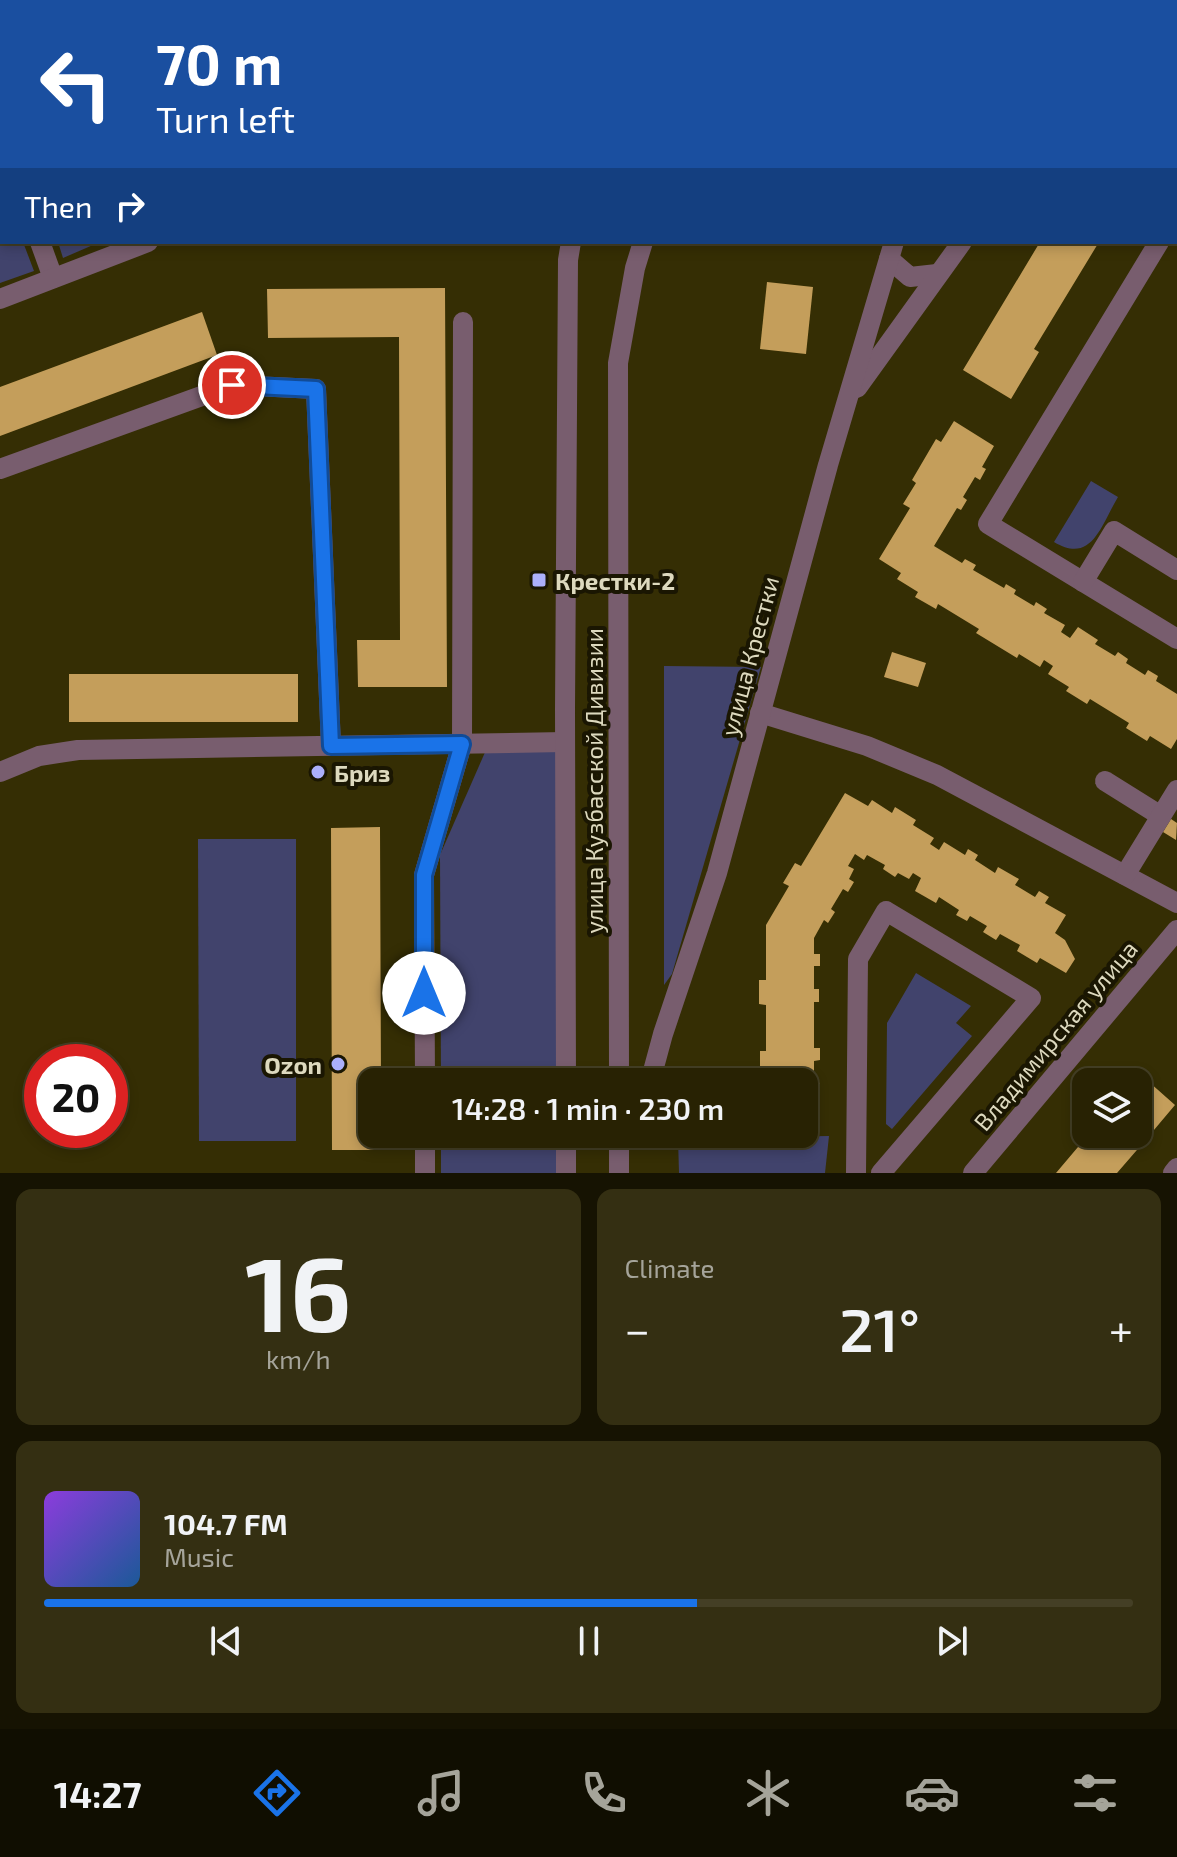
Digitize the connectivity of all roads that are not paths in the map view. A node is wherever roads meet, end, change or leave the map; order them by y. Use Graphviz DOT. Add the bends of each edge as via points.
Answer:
graph roads {
  1 [pos="41,244"];
  2 [pos="143,244"];
  3 [pos="571,244"];
  4 [pos="642,244"];
  5 [pos="960,244"];
  6 [pos="1158,244"];
  7 [pos="892,251"];
  8 [pos="937,274"];
  9 [pos="53,278"];
  10 [pos="0,299"];
  11 [pos="463,322"];
  12 [pos="846,404"];
  13 [pos="0,469"];
  14 [pos="1177,570"];
  15 [pos="1083,582"];
  16 [pos="1177,639"];
  17 [pos="760,713"];
  18 [pos="565,742"];
  19 [pos="462,744"];
  20 [pos="331,746"];
  21 [pos="0,772"];
  22 [pos="1105,781"];
  23 [pos="1177,790"];
  24 [pos="1161,816"];
  25 [pos="1125,875"];
  26 [pos="1177,903"];
  27 [pos="1173,942"];
  28 [pos="425,1068"];
  29 [pos="566,1068"];
  30 [pos="619,1068"];
  31 [pos="654,1068"];
  32 [pos="425,1148"];
  33 [pos="566,1148"];
  34 [pos="626,1148"];
  35 [pos="619,1167"];
  36 [pos="1177,1168"];
  37 [pos="425,1173"];
  38 [pos="566,1173"];
  39 [pos="856,1173"];
  40 [pos="881,1173"];
  41 [pos="973,1173"];
  42 [pos="1173,1173"];
  1 -- 9 [label="street"];
  2 -- 9 [label="street"];
  3 -- 18 [label="street, улица Кузбасской Дивизии"];
  4 -- 30 [label="street, улица Кузбасской Дивизии" via="618,363"];
  5 -- 8 [label="street"];
  6 -- 15 [label="street" via="988,524"];
  7 -- 8 [label="street" via="910,277"];
  7 -- 12 [label="street, улица Крестки"];
  8 -- 12 [label="street"];
  9 -- 10 [label="street"];
  11 -- 19 [label="street"];
  12 -- 17 [label="street, улица Крестки"];
  13 -- 20 [label="street" via="232,385 316,389"];
  14 -- 15 [label="street" via="1114,531"];
  15 -- 16 [label="street"];
  17 -- 25 [label="street" via="867,746 937,775"];
  17 -- 31 [label="street, улица Крестки" via="717,873"];
  18 -- 19 [label="street"];
  18 -- 29 [label="street, улица Кузбасской Дивизии"];
  19 -- 20 [label="street"];
  19 -- 28 [label="street" via="424,875"];
  20 -- 21 [label="street" via="78,750 39,756"];
  22 -- 24 [label="street"];
  23 -- 24 [label="street"];
  24 -- 25 [label="street"];
  25 -- 26 [label="street"];
  27 -- 41 [label="street, Владимирская улица"];
  32 -- 37 [label="street"];
  33 -- 38 [label="street"];
  34 -- 35 [label="street"];
  36 -- 42 [label="street"];
  39 -- 40 [label="street" via="858,959 886,911 1031,998"];
}
